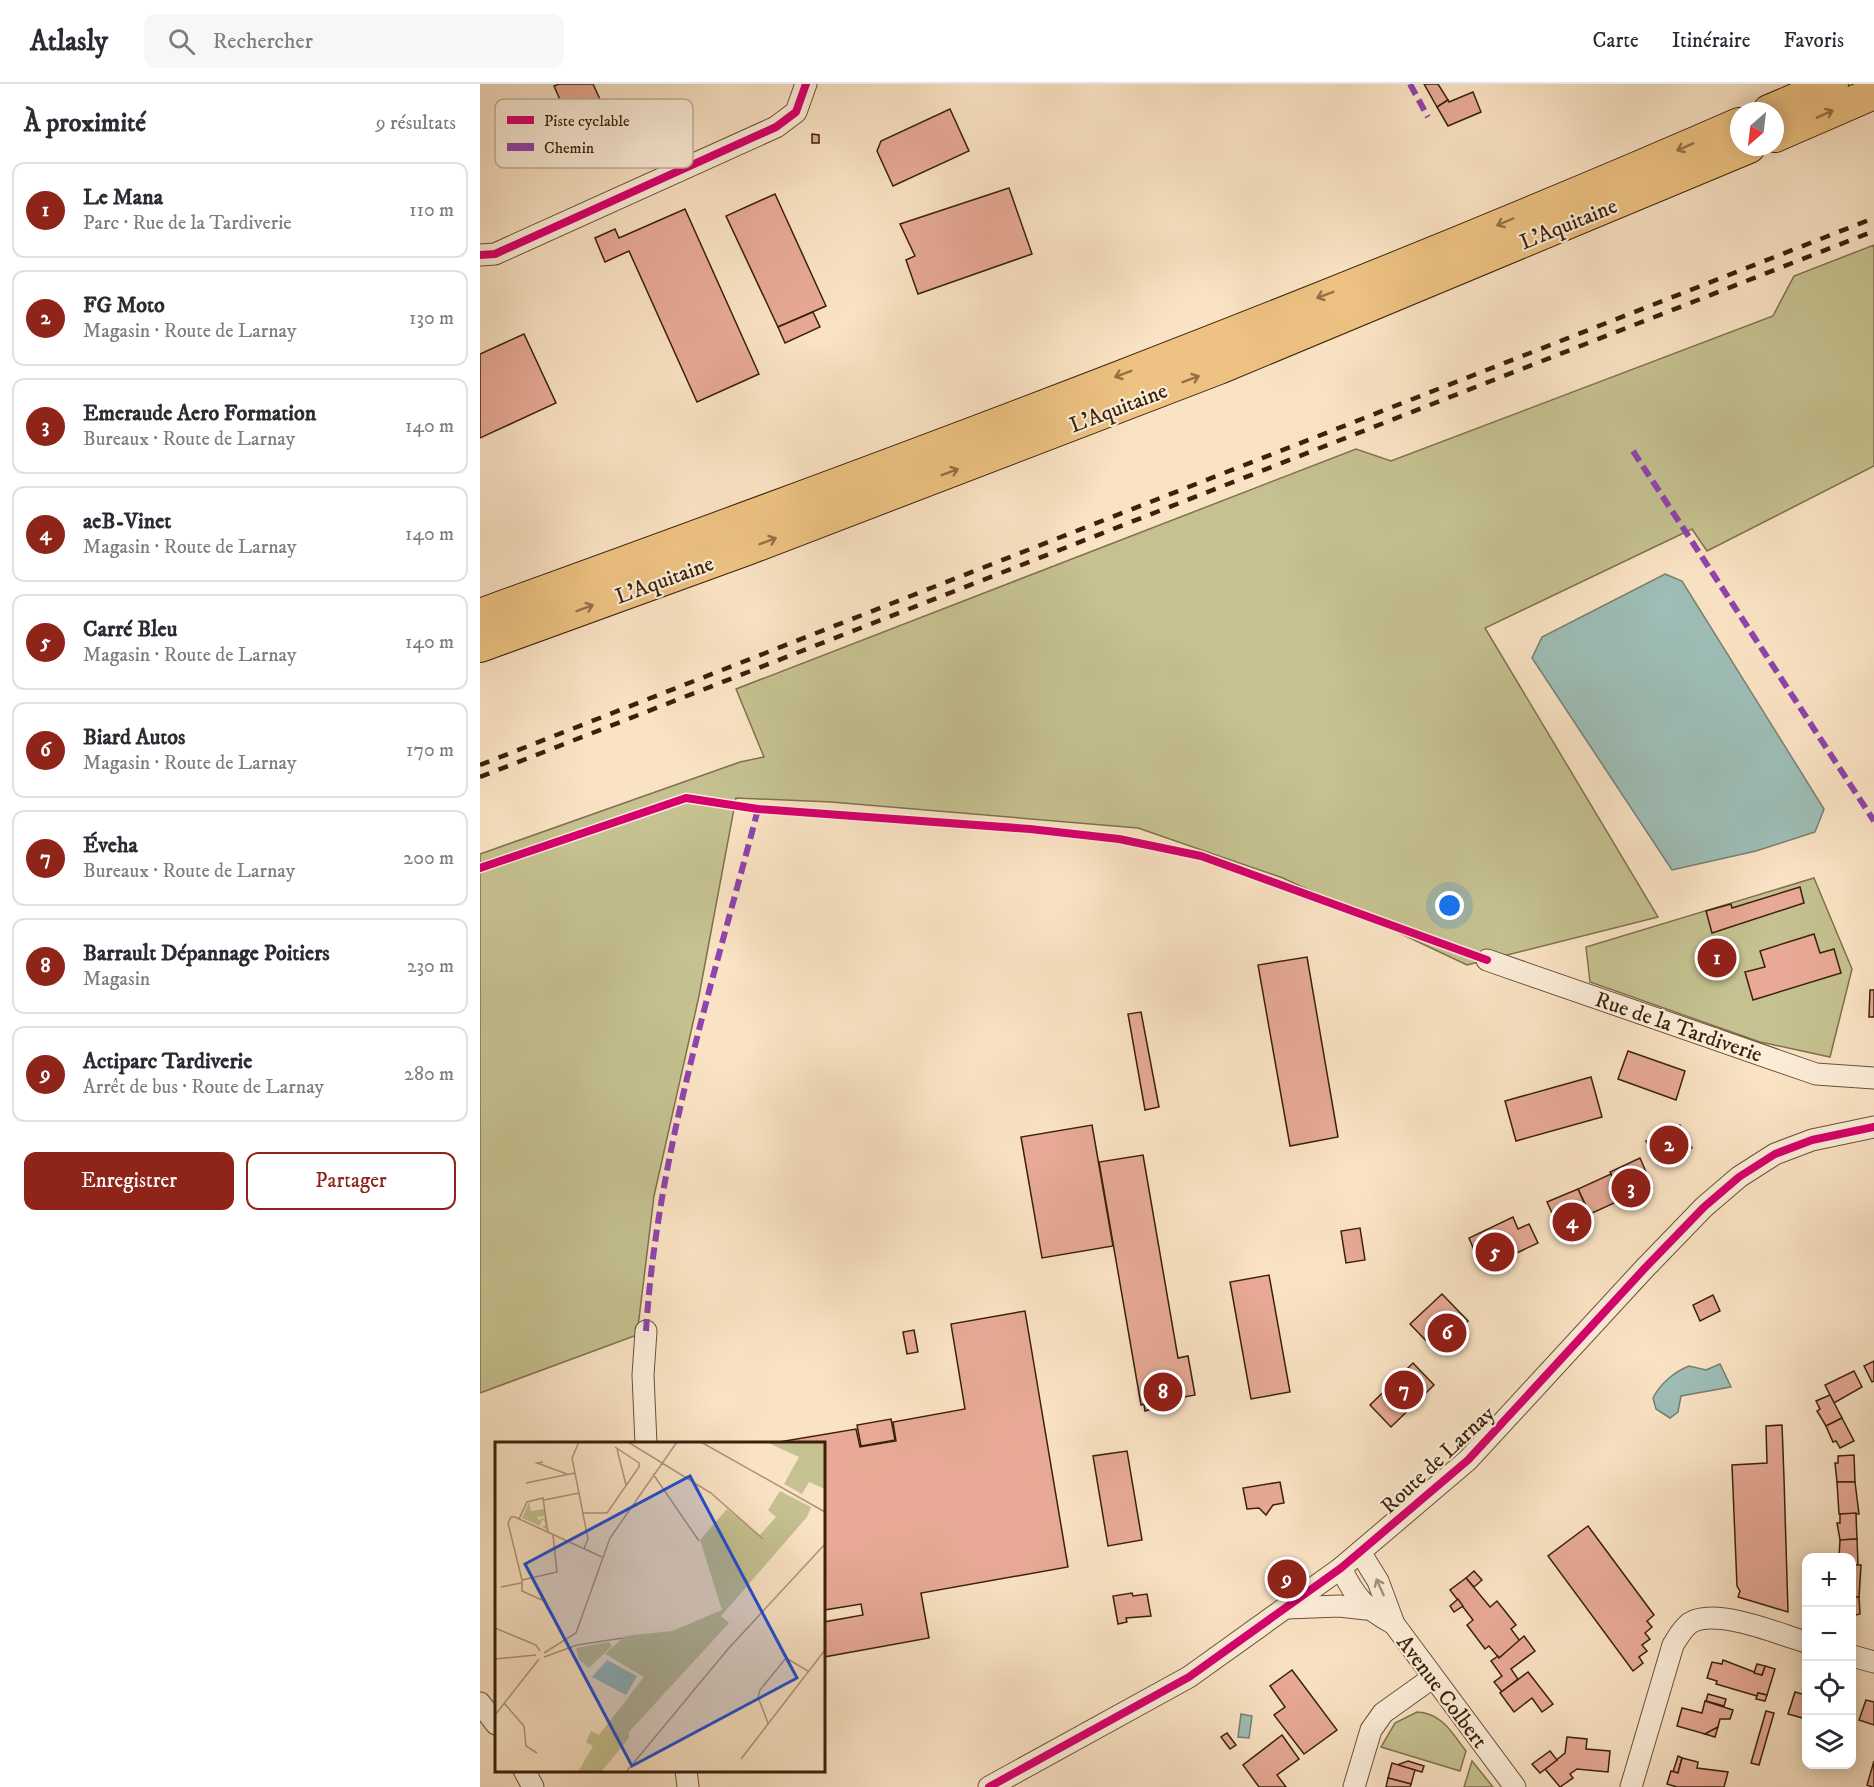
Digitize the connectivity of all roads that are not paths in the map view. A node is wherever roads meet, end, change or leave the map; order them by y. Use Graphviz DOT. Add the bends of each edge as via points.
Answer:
graph roads {
  1 [pos="806,84"];
  2 [pos="1832,84"];
  3 [pos="1874,93"];
  4 [pos="1784,105"];
  5 [pos="1730,128"];
  6 [pos="1784,132"];
  7 [pos="1730,155"];
  8 [pos="693,164"];
  9 [pos="684,168"];
  10 [pos="488,255"];
  11 [pos="480,615"];
  12 [pos="480,646"];
  13 [pos="1487,960"];
  14 [pos="1874,1078"];
  15 [pos="1874,1127"];
  16 [pos="646,1331"];
  17 [pos="646,1442"];
  18 [pos="1360,1552"];
  19 [pos="1341,1568"];
  20 [pos="1287,1608"];
  21 [pos="1366,1609"];
  22 [pos="1394,1624"];
  23 [pos="1802,1641"];
  24 [pos="1856,1657"];
  25 [pos="1874,1662"];
  26 [pos="1432,1678"];
  27 [pos="480,1703"];
  28 [pos="495,1723"];
  29 [pos="525,1772"];
  30 [pos="686,1772"];
  31 [pos="533,1787"];
  32 [pos="688,1787"];
  33 [pos="989,1787"];
  34 [pos="1354,1787"];
  35 [pos="1515,1787"];
  36 [pos="1631,1787"];
  1 -- 8 [label="street" via="796,112 776,127"];
  2 -- 4 [label="highway"];
  6 -- 3 [label="highway, one-way"];
  5 -- 11 [label="highway, L'Aquitaine, one-way" via="1420,258 1186,350"];
  12 -- 7 [label="highway, L'Aquitaine, one-way" via="835,516 1219,368"];
  9 -- 10 [label="street"];
  13 -- 14 [label="street, Rue de la Tardiverie" via="1816,1074"];
  15 -- 18 [label="street, Route de Larnay" via="1812,1140 1775,1154 1739,1177 1645,1268 1468,1460"];
  16 -- 17 [label="street"];
  18 -- 19 [label="street, Route de Larnay"];
  22 -- 18 [label="street, Avenue Colbert, one-way" via="1378,1581"];
  19 -- 20 [label="street, Route de Larnay"];
  19 -- 21 [label="street"];
  20 -- 21 [label="street, Avenue Colbert"];
  20 -- 33 [label="street, Route de Larnay" via="1189,1677"];
  21 -- 22 [label="street, Avenue Colbert"];
  22 -- 26 [label="street, Avenue Colbert"];
  23 -- 36 [label="street" via="1723,1618 1707,1617 1691,1623 1673,1645"];
  24 -- 25 [label="street"];
  26 -- 34 [label="street" via="1383,1713 1371,1730"];
  26 -- 35 [label="street, Avenue Colbert"];
  27 -- 28 [label="street"];
  29 -- 31 [label="street"];
  30 -- 32 [label="street"];
}
